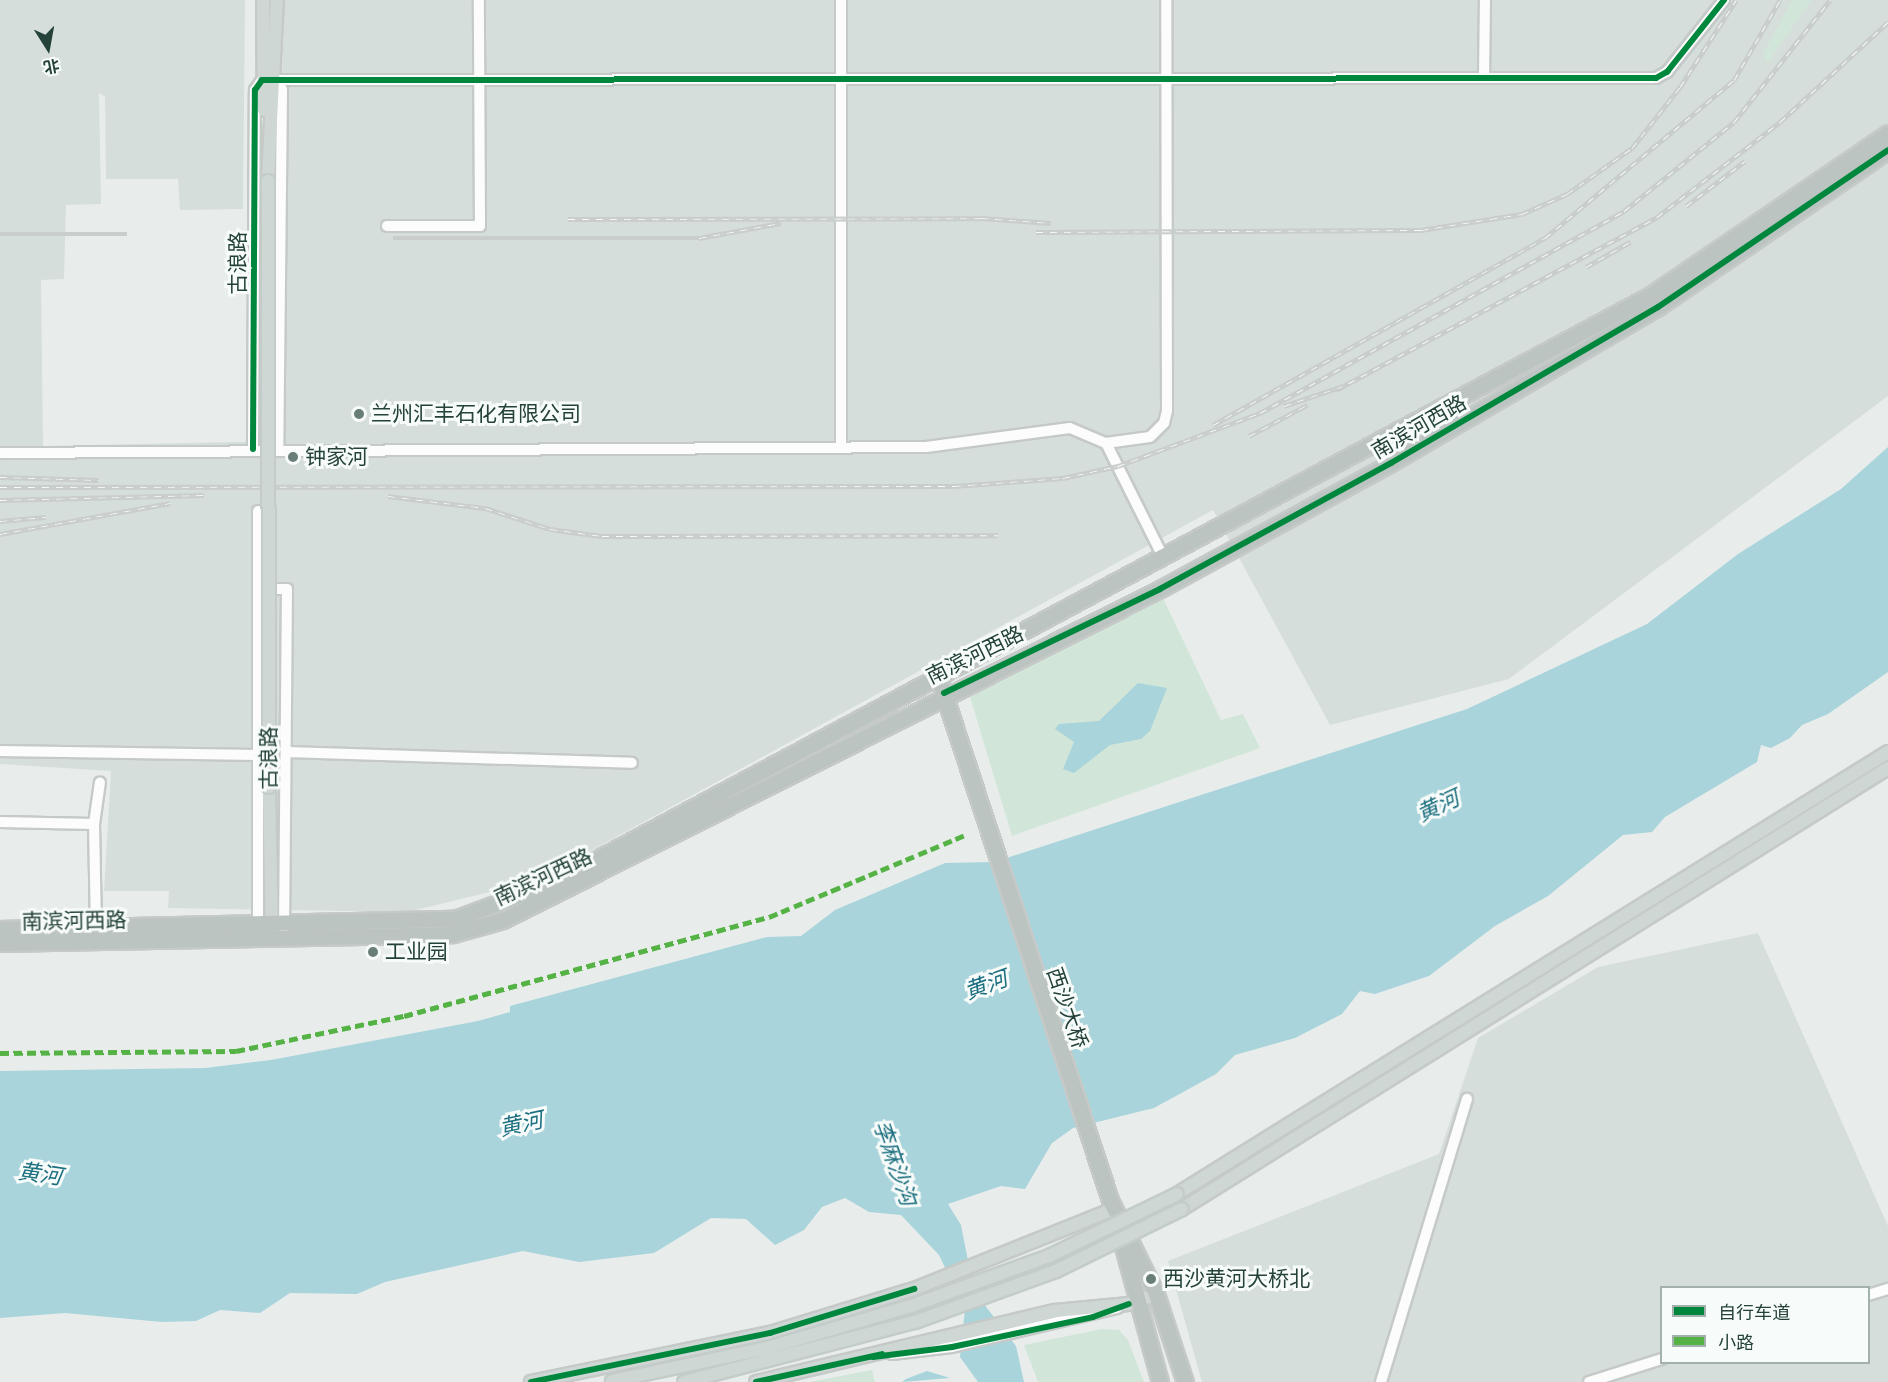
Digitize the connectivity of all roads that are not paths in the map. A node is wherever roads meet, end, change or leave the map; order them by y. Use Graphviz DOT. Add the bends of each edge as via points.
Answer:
graph roads {
  1 [pos="263,0"];
  2 [pos="277,0"];
  3 [pos="480,0"];
  4 [pos="841,0"];
  5 [pos="1166,0"];
  6 [pos="1485,0"];
  7 [pos="1724,0"];
  8 [pos="1484,78"];
  9 [pos="1167,79"];
  10 [pos="262,80"];
  11 [pos="277,80"];
  12 [pos="480,81"];
  13 [pos="841,82"];
  14 [pos="1888,133"];
  15 [pos="1888,150"];
  16 [pos="267,182"];
  17 [pos="387,226"];
  18 [pos="1106,443"];
  19 [pos="841,448"];
  20 [pos="253,449"];
  21 [pos="278,449"];
  22 [pos="0,453"];
  23 [pos="258,511"];
  24 [pos="1163,557"];
  25 [pos="257,589"];
  26 [pos="936,674"];
  27 [pos="944,693"];
  28 [pos="0,752"];
  29 [pos="288,752"];
  30 [pos="1888,753"];
  31 [pos="256,754"];
  32 [pos="632,764"];
  33 [pos="1888,768"];
  34 [pos="1874,770"];
  35 [pos="100,782"];
  36 [pos="0,822"];
  37 [pos="94,824"];
  38 [pos="96,928"];
  39 [pos="0,929"];
  40 [pos="271,932"];
  41 [pos="0,943"];
  42 [pos="1467,1099"];
  43 [pos="1112,1204"];
  44 [pos="1888,1289"];
  45 [pos="1156,1294"];
  46 [pos="1870,1295"];
  47 [pos="1132,1303"];
  48 [pos="1660,1360"];
  49 [pos="531,1382"];
  50 [pos="610,1382"];
  51 [pos="684,1382"];
  52 [pos="756,1382"];
  53 [pos="1160,1382"];
  54 [pos="1185,1382"];
  55 [pos="1381,1382"];
  56 [pos="1589,1382"];
  1 -- 10 [label="main road, 古浪路"];
  2 -- 11 [label="main road, 古浪路"];
  3 -- 12 [label="street"];
  4 -- 13 [label="street"];
  5 -- 9 [label="street"];
  6 -- 8 [label="street"];
  7 -- 8 [label="street" via="1667,72 1656,78"];
  8 -- 9 [label="street"];
  9 -- 13 [label="street"];
  9 -- 18 [label="street" via="1167,411 1164,423 1150,437"];
  10 -- 11 [label="street"];
  10 -- 16 [label="main road, 古浪路"];
  10 -- 20 [label="street, 古浪路" via="255,90"];
  11 -- 12 [label="street"];
  11 -- 16 [label="main road, 古浪路"];
  11 -- 21 [label="street, 古浪路" via="282,90"];
  12 -- 13 [label="street"];
  12 -- 17 [label="street" via="480,226"];
  13 -- 19 [label="street"];
  14 -- 24 [label="highway, 南滨河西路" via="1649,296"];
  15 -- 27 [label="highway, 南滨河西路" via="1658,307 1391,463 1160,589"];
  16 -- 40 [label="main road, 古浪路, bridge"];
  18 -- 19 [label="street" via="1082,430 1064,429 950,446"];
  18 -- 24 [label="street"];
  19 -- 21 [label="street"];
  20 -- 21 [label="street"];
  20 -- 22 [label="street"];
  23 -- 25 [label="street"];
  24 -- 26 [label="highway, 南滨河西路"];
  25 -- 29 [label="street" via="286,589"];
  25 -- 31 [label="street"];
  26 -- 27 [label="highway, 西沙大桥"];
  26 -- 40 [label="highway, 南滨河西路" via="556,880 490,908 455,919"];
  27 -- 40 [label="highway, 南滨河西路" via="503,920 453,934"];
  27 -- 43 [label="highway, 西沙大桥" via="985,829"];
  28 -- 31 [label="street"];
  29 -- 32 [label="street"];
  29 -- 40 [label="street"];
  30 -- 34 [label="main road"];
  31 -- 40 [label="street"];
  33 -- 34 [label="main road"];
  34 -- 50 [label="main road, bridge" via="1720,855 1177,1194 1049,1256 911,1306 767,1348"];
  34 -- 51 [label="main road, bridge" via="1729,870 1182,1209 1056,1271 915,1322"];
  35 -- 37 [label="street"];
  36 -- 37 [label="street"];
  37 -- 38 [label="street"];
  38 -- 39 [label="highway, 南滨河西路"];
  38 -- 40 [label="highway, 南滨河西路"];
  40 -- 41 [label="highway, 南滨河西路"];
  42 -- 55 [label="street"];
  43 -- 45 [label="highway"];
  43 -- 47 [label="highway"];
  43 -- 49 [label="main road" via="1000,1257 914,1289 770,1333"];
  44 -- 46 [label="street"];
  45 -- 47 [label="main road"];
  45 -- 54 [label="highway"];
  47 -- 52 [label="main road"];
  47 -- 53 [label="highway"];
  48 -- 56 [label="street"];
}
